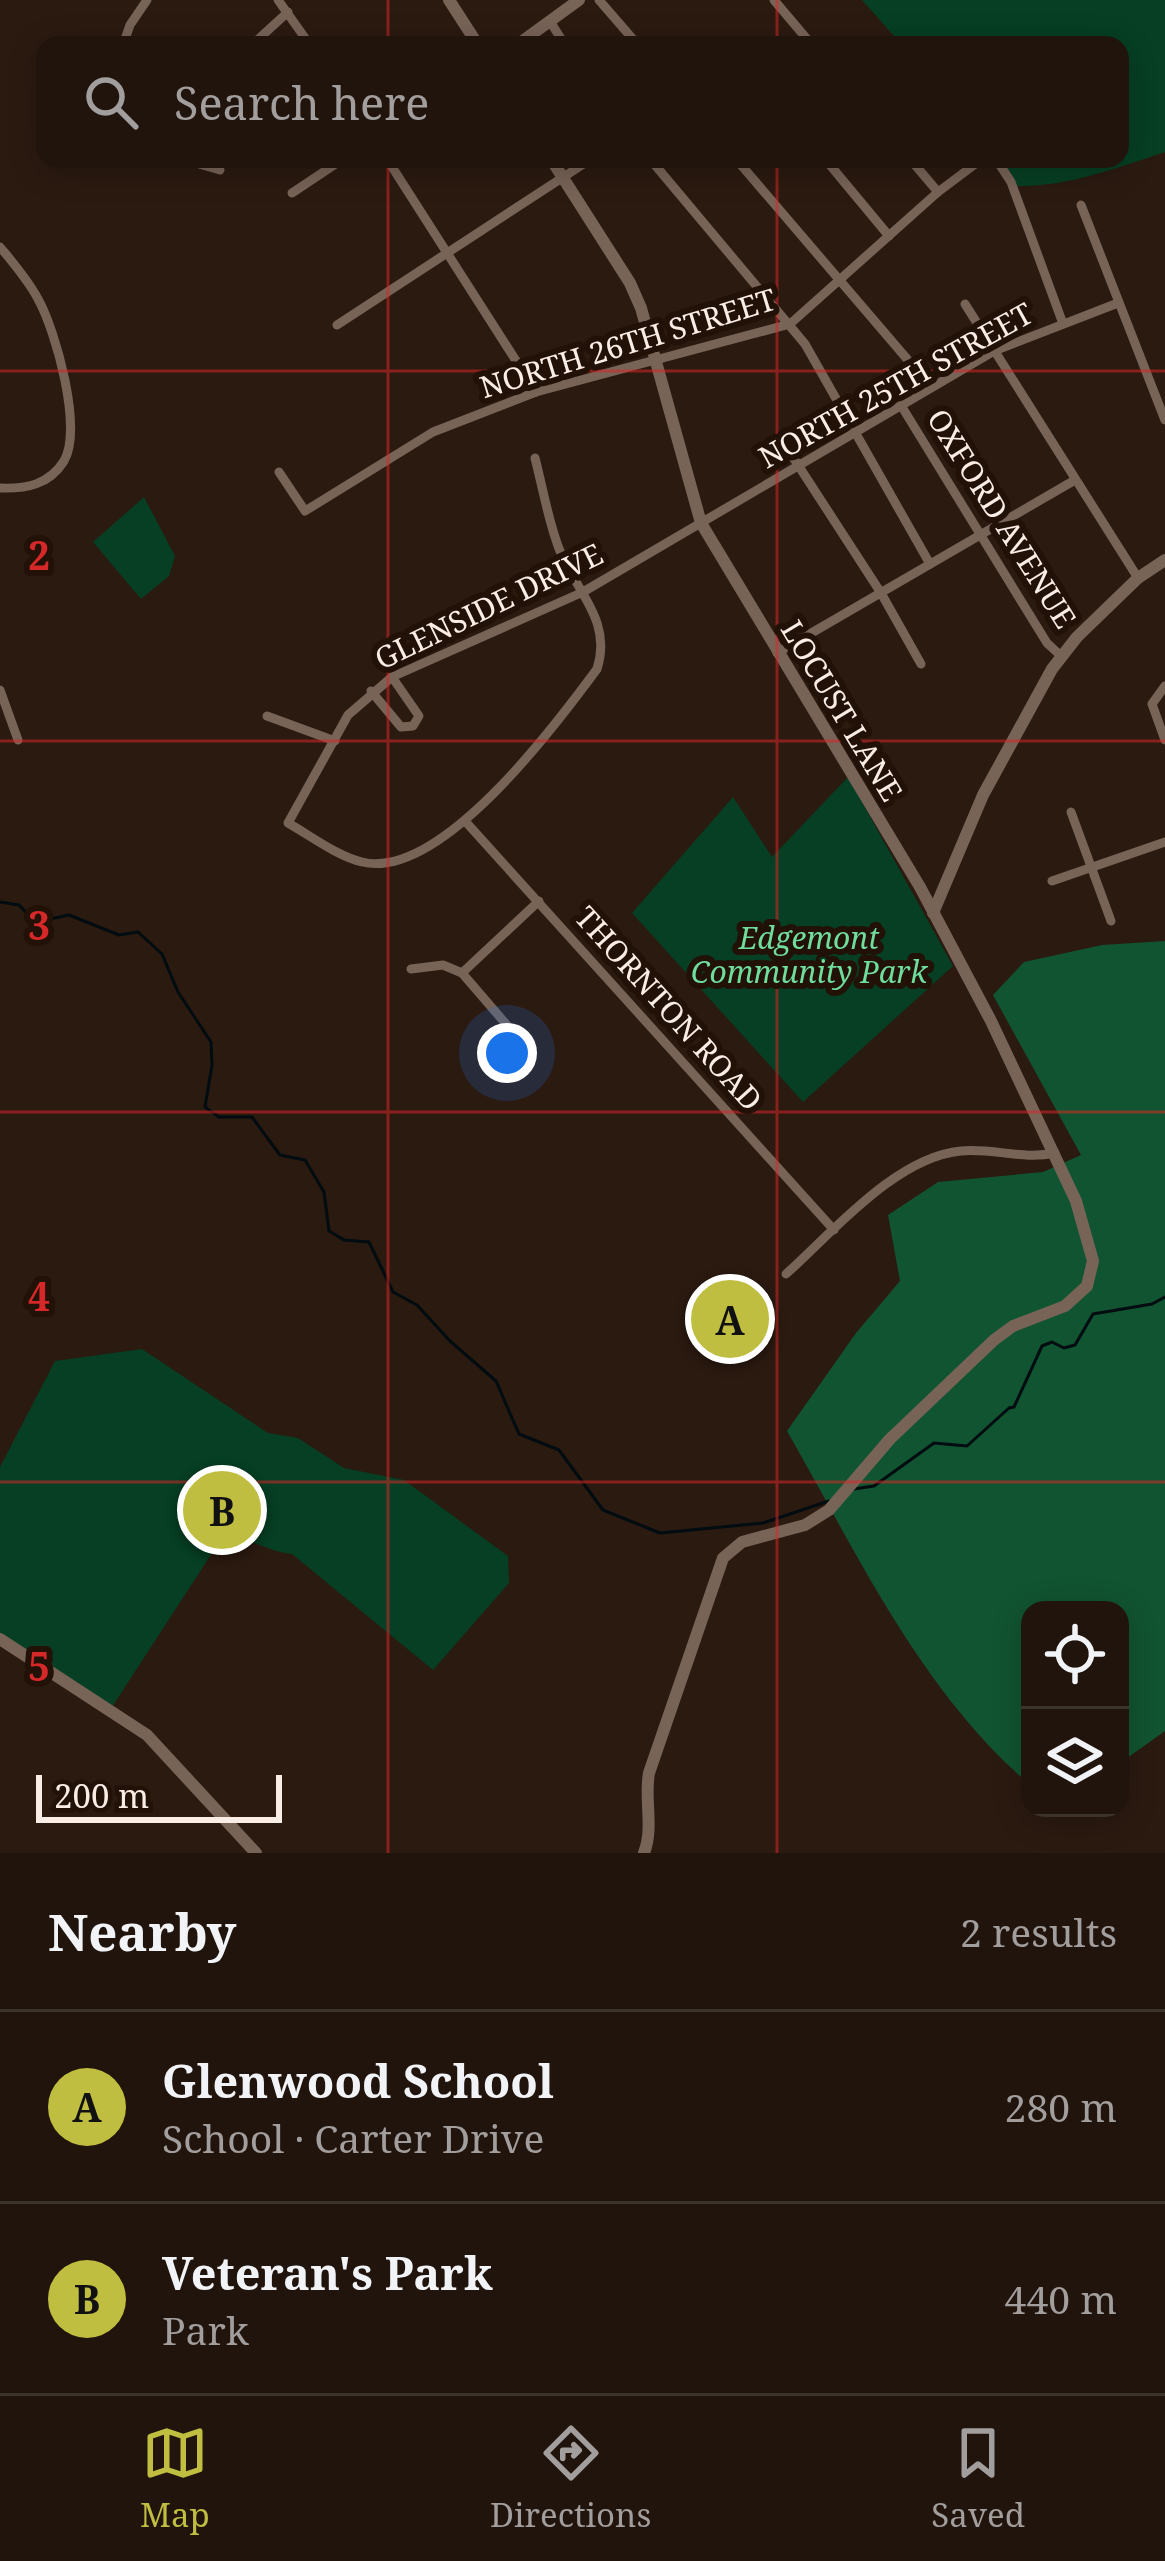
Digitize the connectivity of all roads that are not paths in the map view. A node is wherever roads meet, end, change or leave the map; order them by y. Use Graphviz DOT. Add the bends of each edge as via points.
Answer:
graph roads {
  1 [pos="147,0"];
  2 [pos="278,0"];
  3 [pos="449,0"];
  4 [pos="579,0"];
  5 [pos="599,0"];
  6 [pos="774,0"];
  7 [pos="288,12"];
  8 [pos="550,23"];
  9 [pos="127,36"];
  10 [pos="261,36"];
  11 [pos="304,36"];
  12 [pos="472,36"];
  13 [pos="530,36"];
  14 [pos="559,36"];
  15 [pos="630,36"];
  16 [pos="804,36"];
  17 [pos="213,168"];
  18 [pos="330,168"];
  19 [pos="393,168"];
  20 [pos="556,168"];
  21 [pos="578,168"];
  22 [pos="658,168"];
  23 [pos="744,168"];
  24 [pos="832,168"];
  25 [pos="918,168"];
  26 [pos="970,168"];
  27 [pos="1002,168"];
  28 [pos="220,170"];
  29 [pos="563,179"];
  30 [pos="938,192"];
  31 [pos="292,193"];
  32 [pos="1081,205"];
  33 [pos="889,236"];
  34 [pos="0,247"];
  35 [pos="446,254"];
  36 [pos="841,281"];
  37 [pos="1118,303"];
  38 [pos="965,304"];
  39 [pos="1063,321"];
  40 [pos="790,324"];
  41 [pos="337,325"];
  42 [pos="994,351"];
  43 [pos="654,359"];
  44 [pos="932,387"];
  45 [pos="536,392"];
  46 [pos="902,407"];
  47 [pos="1165,420"];
  48 [pos="854,433"];
  49 [pos="787,448"];
  50 [pos="535,458"];
  51 [pos="802,466"];
  52 [pos="279,472"];
  53 [pos="1075,480"];
  54 [pos="0,488"];
  55 [pos="701,523"];
  56 [pos="979,534"];
  57 [pos="1165,560"];
  58 [pos="930,564"];
  59 [pos="1138,578"];
  60 [pos="583,592"];
  61 [pos="880,593"];
  62 [pos="777,653"];
  63 [pos="1061,656"];
  64 [pos="921,664"];
  65 [pos="392,677"];
  66 [pos="1165,686"];
  67 [pos="0,689"];
  68 [pos="371,691"];
  69 [pos="267,716"];
  70 [pos="18,740"];
  71 [pos="1165,740"];
  72 [pos="335,741"];
  73 [pos="1071,812"];
  74 [pos="465,821"];
  75 [pos="1165,842"];
  76 [pos="1090,869"];
  77 [pos="1052,881"];
  78 [pos="539,901"];
  79 [pos="933,913"];
  80 [pos="1111,921"];
  81 [pos="411,969"];
  82 [pos="462,973"];
  83 [pos="518,1038"];
  84 [pos="1055,1153"];
  85 [pos="834,1231"];
  86 [pos="786,1274"];
  87 [pos="0,1639"];
  88 [pos="256,1853"];
  89 [pos="644,1853"];
  1 -- 9 [label="street"];
  2 -- 7 [label="street"];
  3 -- 12 [label="street"];
  4 -- 8 [label="street"];
  5 -- 15 [label="street"];
  6 -- 16 [label="street"];
  7 -- 10 [label="street"];
  7 -- 11 [label="street"];
  8 -- 13 [label="street"];
  8 -- 14 [label="street"];
  17 -- 28 [label="street"];
  18 -- 31 [label="street"];
  19 -- 35 [label="street"];
  20 -- 29 [label="street, LOCUST LANE"];
  21 -- 29 [label="street"];
  22 -- 40 [label="street"];
  23 -- 36 [label="street"];
  24 -- 33 [label="street"];
  25 -- 30 [label="street"];
  26 -- 30 [label="street, NORTH 26TH STREET"];
  27 -- 39 [label="street"];
  29 -- 35 [label="street"];
  29 -- 43 [label="street, LOCUST LANE" via="630,283"];
  30 -- 33 [label="street, NORTH 26TH STREET"];
  32 -- 37 [label="street"];
  33 -- 36 [label="street, NORTH 26TH STREET"];
  34 -- 54 [label="street" via="40,303 68,404 67,457 48,480"];
  35 -- 41 [label="street"];
  35 -- 45 [label="street"];
  36 -- 40 [label="street, NORTH 26TH STREET"];
  36 -- 44 [label="street"];
  37 -- 39 [label="street, NORTH 25TH STREET"];
  37 -- 47 [label="street"];
  38 -- 42 [label="street"];
  39 -- 42 [label="street, NORTH 25TH STREET"];
  40 -- 43 [label="street, NORTH 26TH STREET"];
  40 -- 48 [label="street"];
  42 -- 44 [label="street, NORTH 25TH STREET"];
  42 -- 53 [label="street"];
  43 -- 45 [label="street, NORTH 26TH STREET"];
  43 -- 55 [label="street, LOCUST LANE"];
  44 -- 46 [label="street, NORTH 25TH STREET"];
  45 -- 52 [label="street, NORTH 26TH STREET" via="433,432 304,512"];
  46 -- 48 [label="street, NORTH 25TH STREET"];
  46 -- 56 [label="street, OXFORD AVENUE"];
  48 -- 51 [label="street, NORTH 25TH STREET"];
  48 -- 58 [label="street"];
  49 -- 51 [label="street"];
  50 -- 60 [label="street" via="557,545"];
  51 -- 55 [label="street, NORTH 25TH STREET"];
  51 -- 61 [label="street"];
  53 -- 56 [label="street"];
  53 -- 59 [label="street"];
  55 -- 60 [label="street, GLENSIDE DRIVE"];
  55 -- 62 [label="street, LOCUST LANE"];
  56 -- 58 [label="street"];
  56 -- 63 [label="street, OXFORD AVENUE"];
  57 -- 59 [label="street"];
  58 -- 61 [label="street"];
  59 -- 63 [label="street"];
  60 -- 65 [label="street, GLENSIDE DRIVE"];
  60 -- 74 [label="street" via="601,626 597,669"];
  61 -- 62 [label="street"];
  61 -- 64 [label="street"];
  62 -- 79 [label="street, LOCUST LANE"];
  63 -- 79 [label="street" via="983,795"];
  65 -- 68 [label="street, GLENSIDE DRIVE"];
  65 -- 68 [label="street" via="417,708 413,726 401,727"];
  66 -- 71 [label="street" via="1152,704"];
  67 -- 70 [label="street"];
  68 -- 72 [label="street, GLENSIDE DRIVE"];
  69 -- 72 [label="street"];
  72 -- 74 [label="street, GLENSIDE DRIVE" via="289,823 361,862 383,864 424,852"];
  73 -- 76 [label="street"];
  74 -- 78 [label="street, THORNTON ROAD"];
  75 -- 76 [label="street"];
  76 -- 77 [label="street"];
  76 -- 80 [label="street"];
  78 -- 82 [label="street"];
  78 -- 85 [label="street, THORNTON ROAD"];
  79 -- 84 [label="street, LOCUST LANE"];
  81 -- 82 [label="street" via="443,965"];
  82 -- 83 [label="street"];
  84 -- 85 [label="street" via="960,1151 927,1159"];
  84 -- 89 [label="street, LOCUST LANE" via="1090,1244 1087,1286 1065,1306 994,1340 805,1525 742,1542 723,1558 649,1773"];
  85 -- 86 [label="street"];
  87 -- 88 [label="street" via="147,1736"];
}
